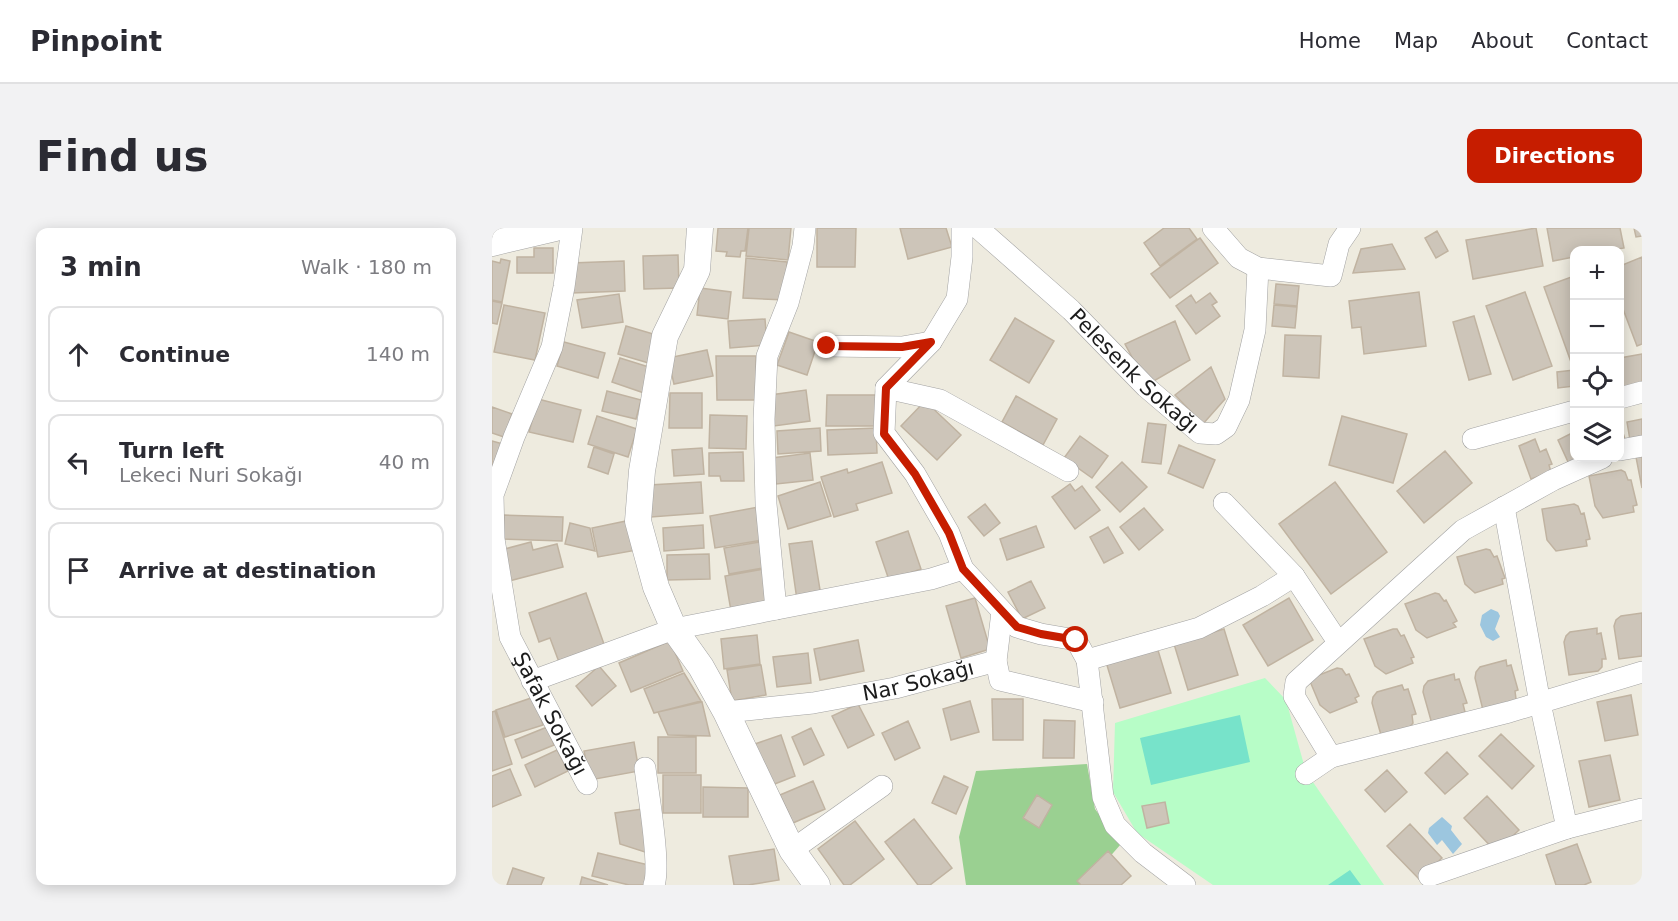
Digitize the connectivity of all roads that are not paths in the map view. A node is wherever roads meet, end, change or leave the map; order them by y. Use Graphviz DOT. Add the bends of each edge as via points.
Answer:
graph roads {
  1 [pos="555,228"];
  2 [pos="572,228"];
  3 [pos="700,228"];
  4 [pos="805,228"];
  5 [pos="962,228"];
  6 [pos="978,228"];
  7 [pos="1213,228"];
  8 [pos="1350,228"];
  9 [pos="492,243"];
  10 [pos="1258,268"];
  11 [pos="931,342"];
  12 [pos="827,346"];
  13 [pos="886,388"];
  14 [pos="1642,392"];
  15 [pos="1624,397"];
  16 [pos="1570,412"];
  17 [pos="1473,439"];
  18 [pos="1642,446"];
  19 [pos="1624,449"];
  20 [pos="1593,462"];
  21 [pos="1068,471"];
  22 [pos="1224,503"];
  23 [pos="1504,507"];
  24 [pos="963,569"];
  25 [pos="1294,576"];
  26 [pos="776,609"];
  27 [pos="1002,612"];
  28 [pos="674,629"];
  29 [pos="1338,642"];
  30 [pos="1087,660"];
  31 [pos="996,661"];
  32 [pos="1642,672"];
  33 [pos="532,681"];
  34 [pos="1093,702"];
  35 [pos="1540,703"];
  36 [pos="726,712"];
  37 [pos="1331,757"];
  38 [pos="645,768"];
  39 [pos="1306,774"];
  40 [pos="587,784"];
  41 [pos="882,786"];
  42 [pos="1642,809"];
  43 [pos="1567,828"];
  44 [pos="792,850"];
  45 [pos="1429,876"];
  46 [pos="654,885"];
  47 [pos="817,885"];
  48 [pos="1185,885"];
  1 -- 9 [label="street"];
  2 -- 33 [label="street, Şafak Sokağı" via="552,347 493,495 494,539 510,637"];
  3 -- 28 [label="street" via="697,270 665,336 642,471 638,521 656,587"];
  4 -- 26 [label="street" via="788,303 767,356 766,504"];
  5 -- 11 [label="street" via="957,299"];
  6 -- 10 [label="street, Pelesenk Sokağı" via="1071,310 1146,387 1200,434 1216,434 1226,427 1239,400 1255,330"];
  7 -- 10 [label="street" via="1239,258"];
  8 -- 10 [label="street" via="1339,244 1330,276"];
  11 -- 12 [label="street" via="902,347"];
  11 -- 13 [label="street"];
  13 -- 21 [label="street" via="940,400"];
  13 -- 24 [label="street" via="884,434 915,474 949,533"];
  14 -- 15 [label="street"];
  16 -- 17 [label="street"];
  18 -- 19 [label="street"];
  20 -- 23 [label="street"];
  22 -- 25 [label="street"];
  23 -- 29 [label="street" via="1462,530"];
  23 -- 35 [label="street"];
  24 -- 26 [label="street" via="931,579"];
  24 -- 27 [label="street"];
  25 -- 29 [label="street"];
  25 -- 30 [label="street" via="1199,628"];
  26 -- 28 [label="street"];
  27 -- 30 [label="street" via="1017,627 1076,640"];
  27 -- 31 [label="street"];
  28 -- 33 [label="street"];
  28 -- 36 [label="street"];
  29 -- 37 [label="street" via="1296,682 1294,696"];
  30 -- 34 [label="street"];
  31 -- 34 [label="street, Nar Sokağı" via="1000,680"];
  31 -- 36 [label="street, Nar Sokağı" via="884,690 813,703"];
  32 -- 35 [label="street"];
  33 -- 40 [label="street, Şafak Sokağı"];
  34 -- 48 [label="street" via="1103,797 1115,825 1143,853"];
  35 -- 37 [label="street"];
  35 -- 43 [label="street"];
  36 -- 44 [label="street"];
  37 -- 39 [label="street"];
  38 -- 46 [label="street" via="656,858"];
  41 -- 44 [label="street"];
  42 -- 43 [label="street"];
  43 -- 45 [label="street"];
  44 -- 47 [label="street"];
}
